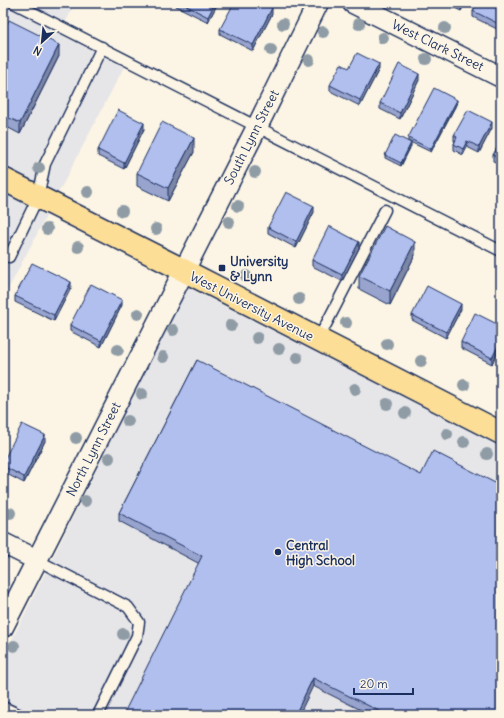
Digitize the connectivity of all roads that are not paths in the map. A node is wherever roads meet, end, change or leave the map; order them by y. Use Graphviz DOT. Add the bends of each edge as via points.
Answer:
graph roads {
  1 [pos="14,3"];
  2 [pos="318,3"];
  3 [pos="353,3"];
  4 [pos="102,48"];
  5 [pos="501,77"];
  6 [pos="257,127"];
  7 [pos="3,179"];
  8 [pos="38,197"];
  9 [pos="385,210"];
  10 [pos="501,251"];
  11 [pos="3,254"];
  12 [pos="183,270"];
  13 [pos="318,340"];
  14 [pos="501,433"];
  15 [pos="3,543"];
  16 [pos="37,560"];
  17 [pos="3,627"];
  18 [pos="3,706"];
  19 [pos="20,715"];
  20 [pos="98,715"];
  1 -- 4 [label="lane"];
  2 -- 6 [label="street, South Lynn Street"];
  3 -- 5 [label="street, West Clark Street"];
  4 -- 6 [label="lane"];
  4 -- 8 [label="lane" via="45,164"];
  6 -- 10 [label="lane"];
  6 -- 12 [label="street, South Lynn Street"];
  7 -- 8 [label="main road, West University Avenue"];
  8 -- 11 [label="lane" via="9,257"];
  8 -- 12 [label="main road, West University Avenue"];
  9 -- 13 [label="lane"];
  12 -- 13 [label="main road, West University Avenue"];
  12 -- 16 [label="street, North Lynn Street"];
  13 -- 14 [label="main road, West University Avenue"];
  15 -- 16 [label="street"];
  16 -- 17 [label="street, North Lynn Street"];
  16 -- 20 [label="lane" via="128,607 139,622 137,636"];
  18 -- 19 [label="lane"];
}
